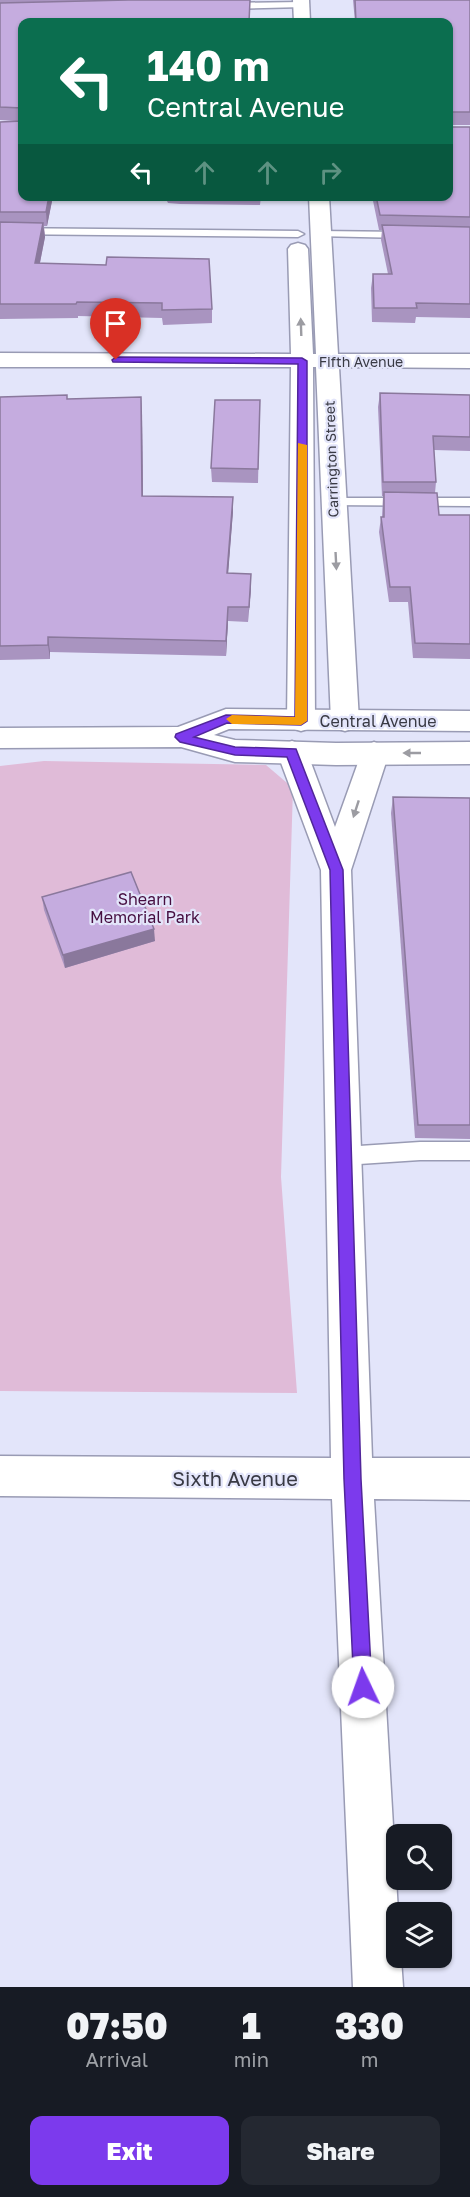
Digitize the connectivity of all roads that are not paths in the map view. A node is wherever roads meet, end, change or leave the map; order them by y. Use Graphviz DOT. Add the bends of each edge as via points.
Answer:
graph roads {
  1 [pos="301,3"];
  2 [pos="220,6"];
  3 [pos="302,18"];
  4 [pos="299,201"];
  5 [pos="318,201"];
  6 [pos="0,231"];
  7 [pos="308,234"];
  8 [pos="412,235"];
  9 [pos="0,360"];
  10 [pos="302,361"];
  11 [pos="327,361"];
  12 [pos="470,361"];
  13 [pos="332,502"];
  14 [pos="470,502"];
  15 [pos="301,721"];
  16 [pos="345,721"];
  17 [pos="470,721"];
  18 [pos="180,737"];
  19 [pos="0,738"];
  20 [pos="291,752"];
  21 [pos="374,753"];
  22 [pos="470,753"];
  23 [pos="336,870"];
  24 [pos="470,1151"];
  25 [pos="344,1156"];
  26 [pos="0,1476"];
  27 [pos="352,1479"];
  28 [pos="470,1479"];
  29 [pos="378,1987"];
  1 -- 2 [label="lane"];
  1 -- 3 [label="street"];
  4 -- 7 [label="street, Carrington Street"];
  5 -- 7 [label="street, Carrington Street"];
  6 -- 7 [label="lane"];
  7 -- 8 [label="lane"];
  10 -- 7 [label="street, Carrington Street, one-way"];
  7 -- 11 [label="street, Carrington Street"];
  9 -- 10 [label="street, Fifth Avenue"];
  10 -- 11 [label="street, Fifth Avenue"];
  10 -- 15 [label="street, Carrington Street"];
  11 -- 12 [label="street, Fifth Avenue"];
  11 -- 13 [label="street, Carrington Street"];
  13 -- 14 [label="lane"];
  13 -- 16 [label="street, Carrington Street, one-way"];
  15 -- 16 [label="street, Central Avenue"];
  15 -- 18 [label="street, Central Avenue" via="226,719"];
  16 -- 17 [label="street, Central Avenue"];
  18 -- 19 [label="street, Central Avenue"];
  18 -- 20 [label="street, Central Avenue" via="235,751"];
  20 -- 21 [label="street, Central Avenue"];
  20 -- 23 [label="street"];
  22 -- 21 [label="street, Central Avenue, one-way"];
  21 -- 23 [label="street, one-way"];
  23 -- 25 [label="street"];
  24 -- 25 [label="lane"];
  25 -- 27 [label="street"];
  26 -- 27 [label="street, Sixth Avenue"];
  27 -- 28 [label="street, Sixth Avenue"];
  27 -- 29 [label="street"];
}
